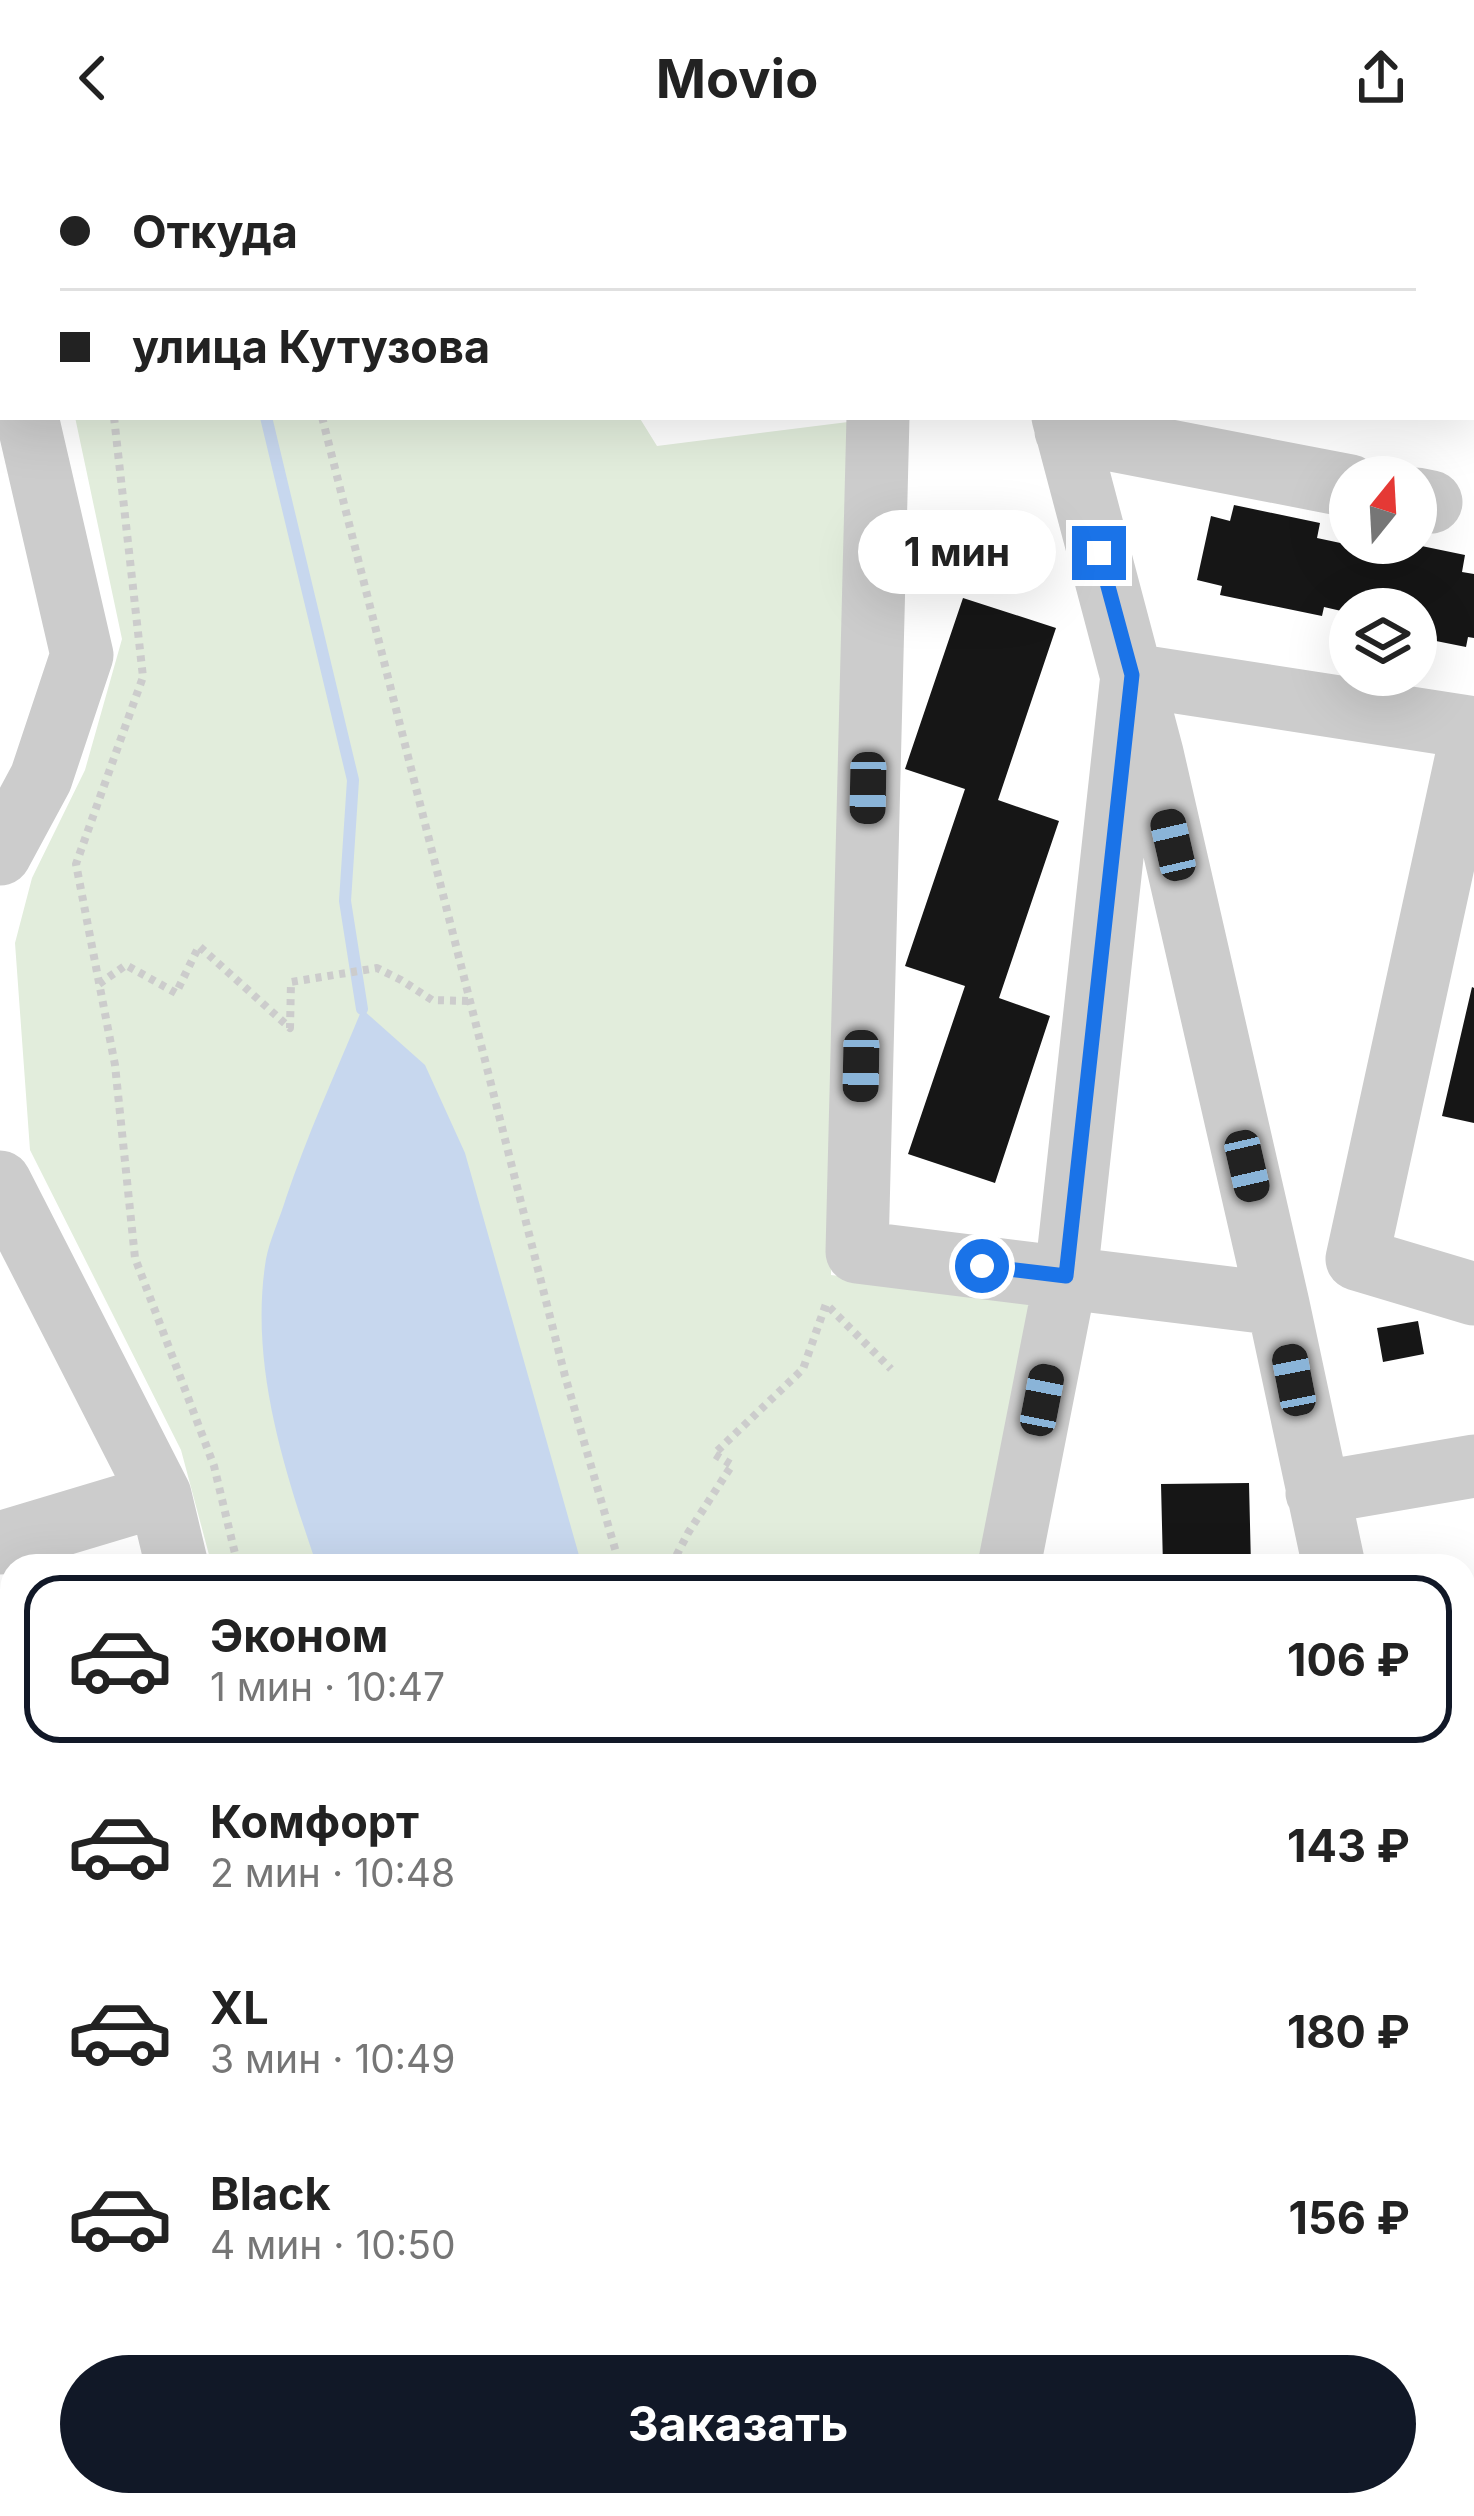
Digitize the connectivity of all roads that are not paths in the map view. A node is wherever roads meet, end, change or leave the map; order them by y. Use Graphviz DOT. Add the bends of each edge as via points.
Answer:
graph roads {
  1 [pos="28,420"];
  2 [pos="878,420"];
  3 [pos="1064,424"];
  4 [pos="1329,481"];
  5 [pos="1132,675"];
  6 [pos="1473,728"];
  7 [pos="0,854"];
  8 [pos="0,1182"];
  9 [pos="1066,1276"];
  10 [pos="1474,1294"];
  11 [pos="1278,1304"];
  12 [pos="1474,1466"];
  13 [pos="1317,1493"];
  14 [pos="160,1495"];
  15 [pos="0,1543"];
  16 [pos="174,1554"];
  17 [pos="1011,1554"];
  18 [pos="1331,1554"];
  1 -- 7 [label="street" via="82,655 41,778"];
  2 -- 9 [label="street" via="856,1252"];
  3 -- 4 [label="street"];
  3 -- 5 [label="street"];
  5 -- 6 [label="street"];
  5 -- 9 [label="street"];
  5 -- 11 [label="street"];
  6 -- 10 [label="street" via="1357,1259"];
  8 -- 14 [label="street"];
  9 -- 11 [label="street"];
  9 -- 17 [label="street"];
  11 -- 13 [label="street"];
  12 -- 13 [label="street"];
  13 -- 18 [label="street"];
  14 -- 15 [label="street"];
  14 -- 16 [label="street"];
}
